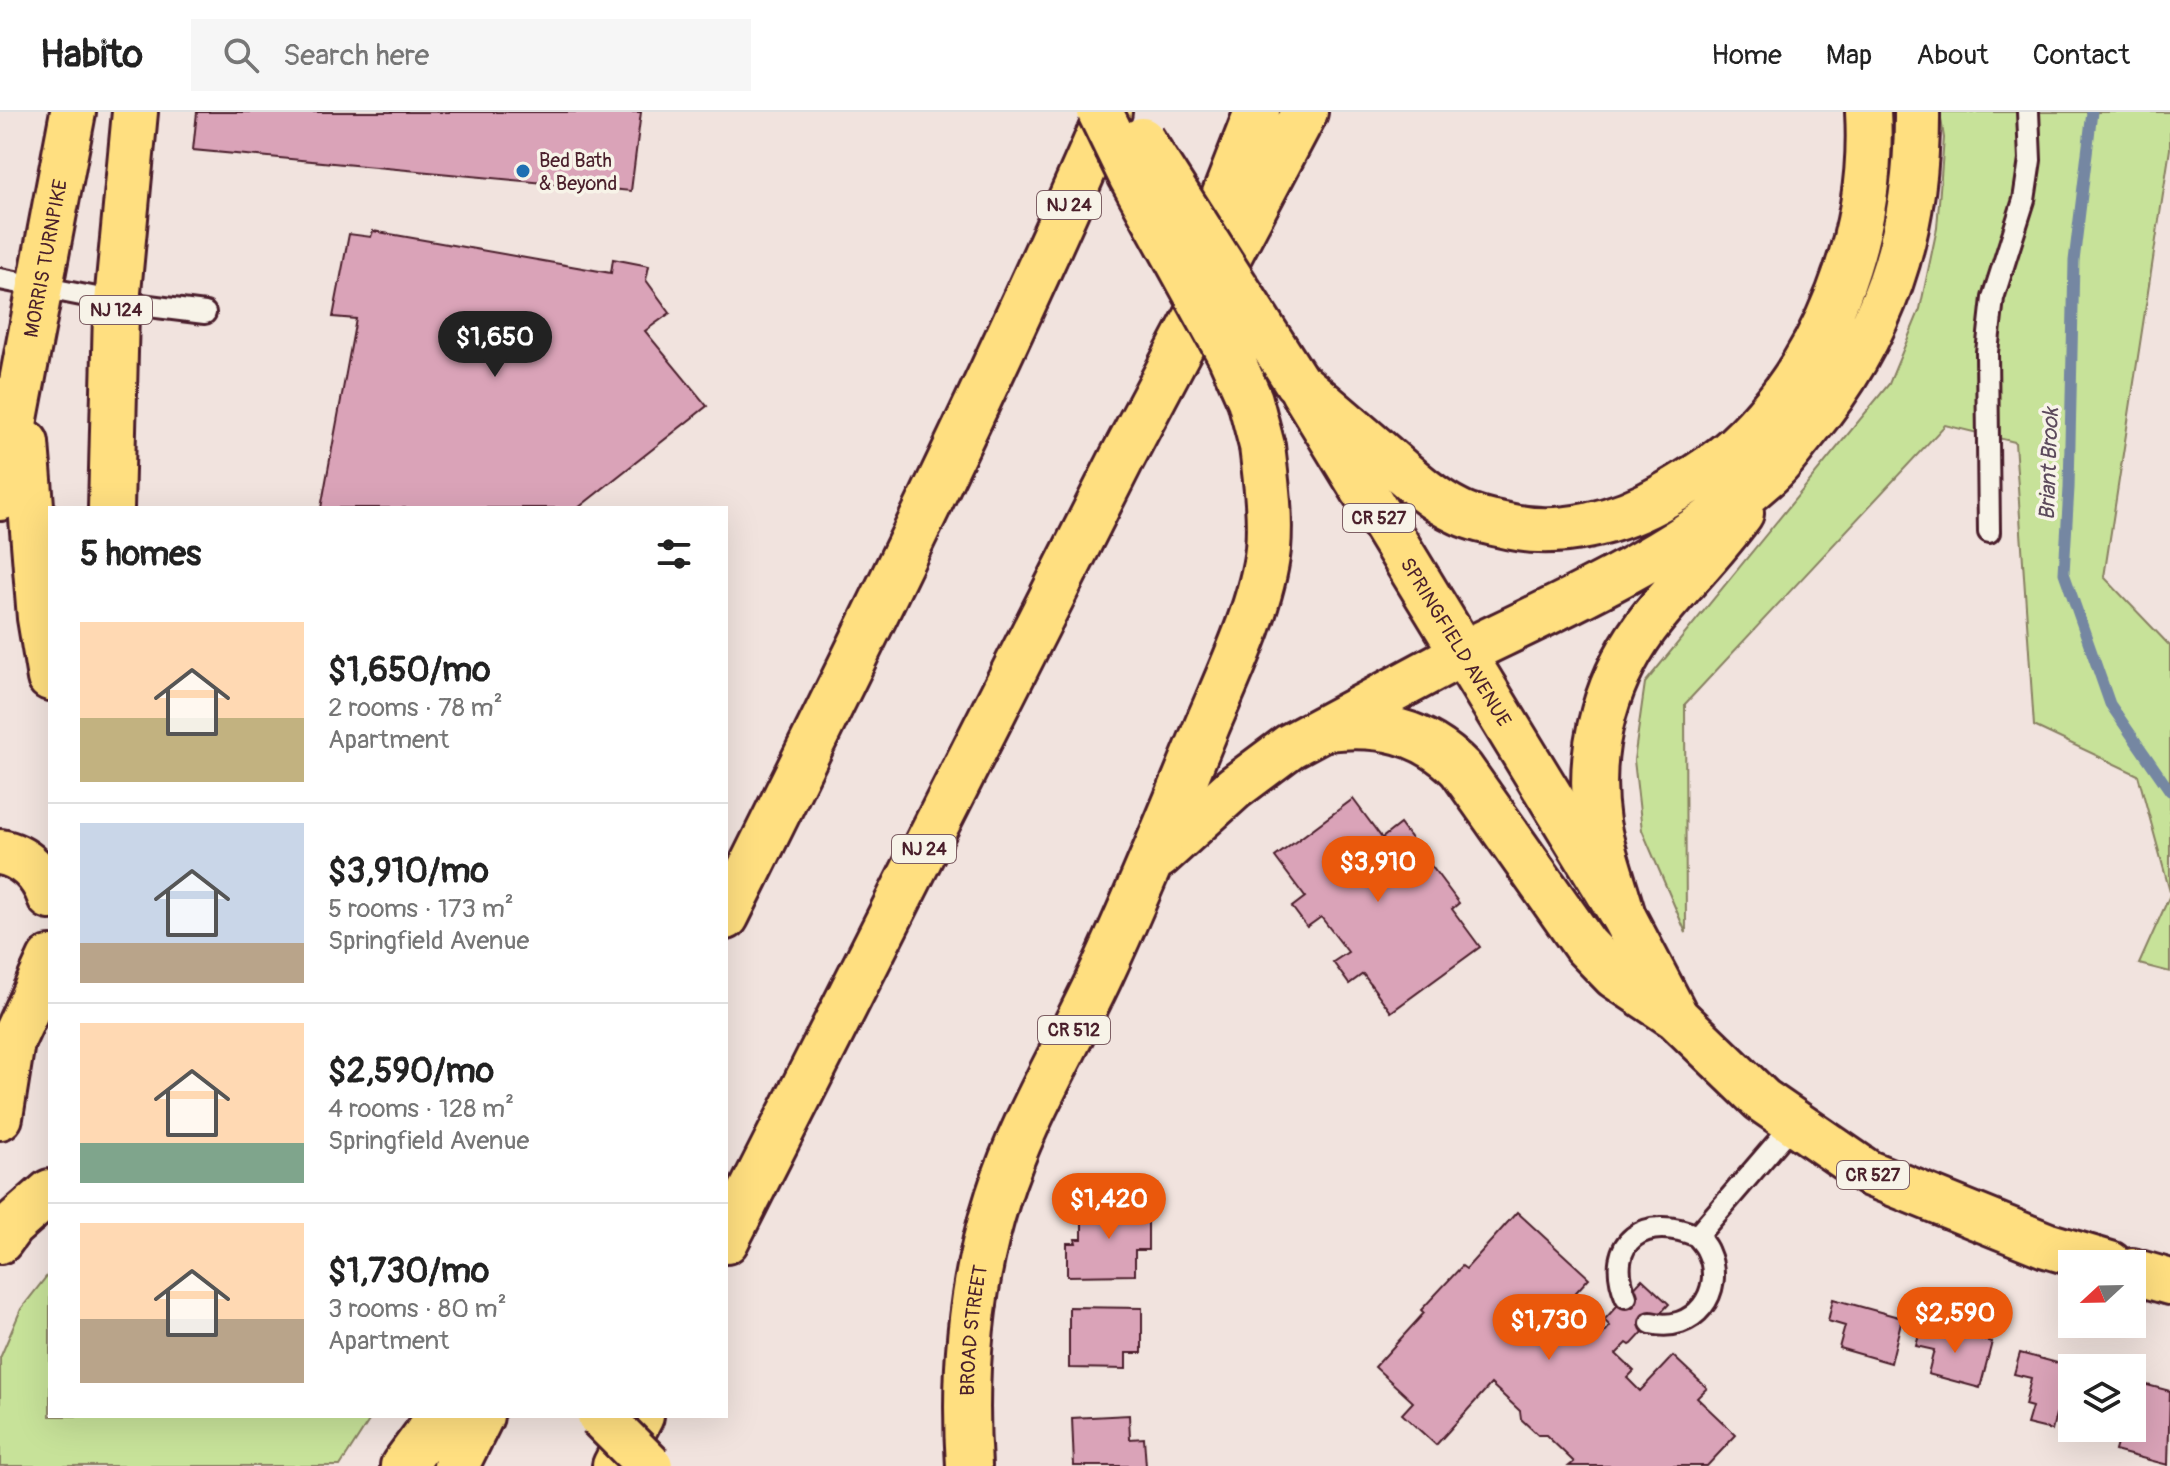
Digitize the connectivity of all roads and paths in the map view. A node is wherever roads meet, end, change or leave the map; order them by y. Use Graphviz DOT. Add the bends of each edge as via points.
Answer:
graph roads {
  1 [pos="73,112"];
  2 [pos="135,112"];
  3 [pos="1100,112"];
  4 [pos="1109,112"];
  5 [pos="1124,112"];
  6 [pos="1257,112"];
  7 [pos="1305,112"];
  8 [pos="1868,112"];
  9 [pos="1917,112"];
  10 [pos="2028,112"];
  11 [pos="21,283"];
  12 [pos="117,302"];
  13 [pos="205,313"];
  14 [pos="1296,381"];
  15 [pos="22,384"];
  16 [pos="1122,458"];
  17 [pos="1767,476"];
  18 [pos="0,498"];
  19 [pos="111,506"];
  20 [pos="1989,532"];
  21 [pos="1461,654"];
  22 [pos="48,666"];
  23 [pos="1327,728"];
  24 [pos="0,852"];
  25 [pos="1150,863"];
  26 [pos="48,894"];
  27 [pos="728,913"];
  28 [pos="1623,916"];
  29 [pos="48,963"];
  30 [pos="1676,1017"];
  31 [pos="6,1055"];
  32 [pos="0,1117"];
  33 [pos="1794,1123"];
  34 [pos="48,1194"];
  35 [pos="1697,1236"];
  36 [pos="728,1237"];
  37 [pos="0,1241"];
  38 [pos="2063,1250"];
  39 [pos="2146,1275"];
  40 [pos="2170,1282"];
  41 [pos="1626,1297"];
  42 [pos="1651,1323"];
  43 [pos="439,1418"];
  44 [pos="480,1418"];
  45 [pos="602,1418"];
  46 [pos="640,1418"];
  47 [pos="403,1466"];
  48 [pos="456,1466"];
  49 [pos="615,1466"];
  50 [pos="650,1466"];
  51 [pos="969,1466"];
  1 -- 11 [label="main road, MORRIS TURNPIKE"];
  2 -- 12 [label="main road, NJ 124"];
  3 -- 25 [label="main road, bridge" via="1250,400 1268,497 1268,551 1243,641"];
  4 -- 27 [label="main road, NJ 24" via="1028,299"];
  5 -- 14 [label="main road, SPRINGFIELD AVENUE / CR 527, bridge"];
  6 -- 16 [label="main road, NJ 24"];
  7 -- 16 [label="main road"];
  8 -- 14 [label="main road" via="1867,170 1855,238 1817,339 1765,417 1735,448 1648,506 1597,525 1547,530 1506,526 1457,511 1418,485"];
  9 -- 17 [label="main road" via="1915,181 1905,238 1872,332 1816,418"];
  10 -- 20 [label="lane" via="2030,160 2024,200 1993,298 1987,352"];
  11 -- 12 [label="lane"];
  11 -- 15 [label="main road, MORRIS TURNPIKE"];
  12 -- 13 [label="lane"];
  12 -- 19 [label="main road, NJ 124"];
  14 -- 21 [label="main road, SPRINGFIELD AVENUE / CR 527"];
  15 -- 18 [label="main road, MORRIS TURNPIKE"];
  15 -- 22 [label="main road"];
  16 -- 36 [label="main road, NJ 24"];
  17 -- 21 [label="main road" via="1692,532 1595,588"];
  17 -- 28 [label="main road" via="1714,550 1653,617 1621,664 1602,709 1595,755 1597,822"];
  21 -- 23 [label="main road, CR 512"];
  21 -- 28 [label="main road, SPRINGFIELD AVENUE / CR 527"];
  23 -- 25 [label="main road, CR 512" via="1290,746 1234,788"];
  23 -- 30 [label="main road, SPRINGFIELD AVENUE / CR 527" via="1380,726 1448,756 1585,945 1615,976"];
  24 -- 26 [label="main road" via="30,865"];
  25 -- 51 [label="main road, BROAD STREET / CR 512" via="998,1196 980,1264 968,1343"];
  28 -- 30 [label="main road, SPRINGFIELD AVENUE / CR 527"];
  29 -- 31 [label="main road"];
  30 -- 33 [label="main road, SPRINGFIELD AVENUE / CR 527" via="1762,1100"];
  31 -- 32 [label="main road"];
  33 -- 35 [label="lane"];
  33 -- 38 [label="main road, SPRINGFIELD AVENUE / CR 527" via="1868,1173"];
  34 -- 37 [label="main road"];
  35 -- 41 [label="lane" via="1669,1226 1631,1238 1617,1276"];
  35 -- 42 [label="lane" via="1711,1266 1706,1304 1693,1318 1663,1326"];
  39 -- 40 [label="main road"];
  43 -- 47 [label="main road"];
  44 -- 48 [label="main road"];
  45 -- 50 [label="main road, bridge"];
  46 -- 49 [label="main road"];
}
